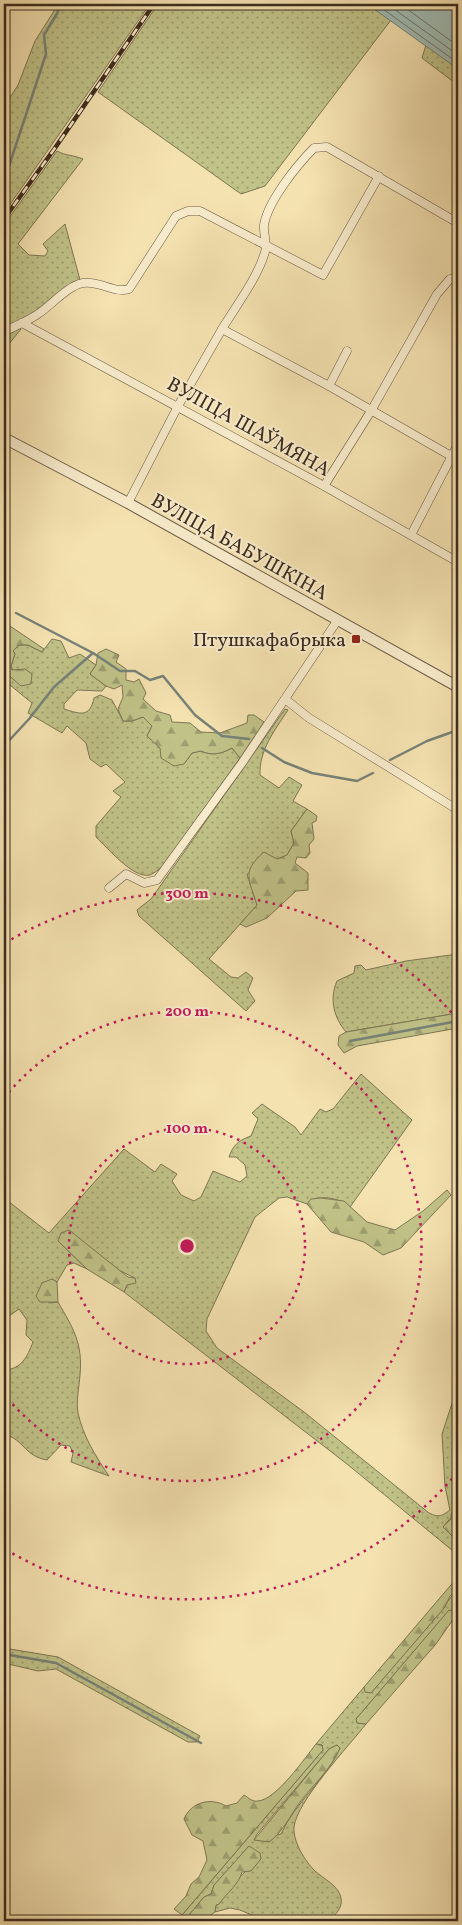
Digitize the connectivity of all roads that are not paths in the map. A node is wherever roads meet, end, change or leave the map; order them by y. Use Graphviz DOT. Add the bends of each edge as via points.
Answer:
graph roads {
  1 [pos="379,176"];
  2 [pos="458,223"];
  3 [pos="266,246"];
  4 [pos="458,279"];
  5 [pos="22,323"];
  6 [pos="222,329"];
  7 [pos="4,332"];
  8 [pos="347,351"];
  9 [pos="329,386"];
  10 [pos="178,406"];
  11 [pos="371,411"];
  12 [pos="4,438"];
  13 [pos="458,444"];
  14 [pos="455,458"];
  15 [pos="324,486"];
  16 [pos="128,503"];
  17 [pos="411,535"];
  18 [pos="458,562"];
  19 [pos="337,621"];
  20 [pos="458,687"];
  21 [pos="285,699"];
  22 [pos="458,810"];
  23 [pos="109,888"];
  1 -- 2 [label="street"];
  1 -- 3 [label="street" via="323,275"];
  1 -- 3 [label="street" via="328,147 314,148 298,166 266,216"];
  3 -- 5 [label="street" via="200,211 188,211 176,216 129,289 84,282"];
  3 -- 6 [label="street" via="248,286"];
  4 -- 11 [label="street" via="450,280 437,294"];
  5 -- 7 [label="street"];
  5 -- 10 [label="street, ВУЛІЦА ШАЎМЯНА"];
  6 -- 9 [label="street"];
  6 -- 10 [label="street"];
  8 -- 9 [label="street"];
  9 -- 11 [label="street"];
  10 -- 15 [label="street, ВУЛІЦА ШАЎМЯНА"];
  10 -- 16 [label="street"];
  11 -- 14 [label="street"];
  11 -- 15 [label="street"];
  12 -- 16 [label="street, ВУЛІЦА БАБУШКІНА"];
  13 -- 14 [label="street"];
  14 -- 17 [label="street"];
  15 -- 17 [label="street, ВУЛІЦА ШАЎМЯНА"];
  16 -- 19 [label="street, ВУЛІЦА БАБУШКІНА"];
  17 -- 18 [label="street, ВУЛІЦА ШАЎМЯНА"];
  19 -- 20 [label="street, ВУЛІЦА БАБУШКІНА"];
  19 -- 21 [label="street"];
  21 -- 22 [label="street" via="309,718"];
  21 -- 23 [label="street" via="157,880 144,883 126,874"];
}
